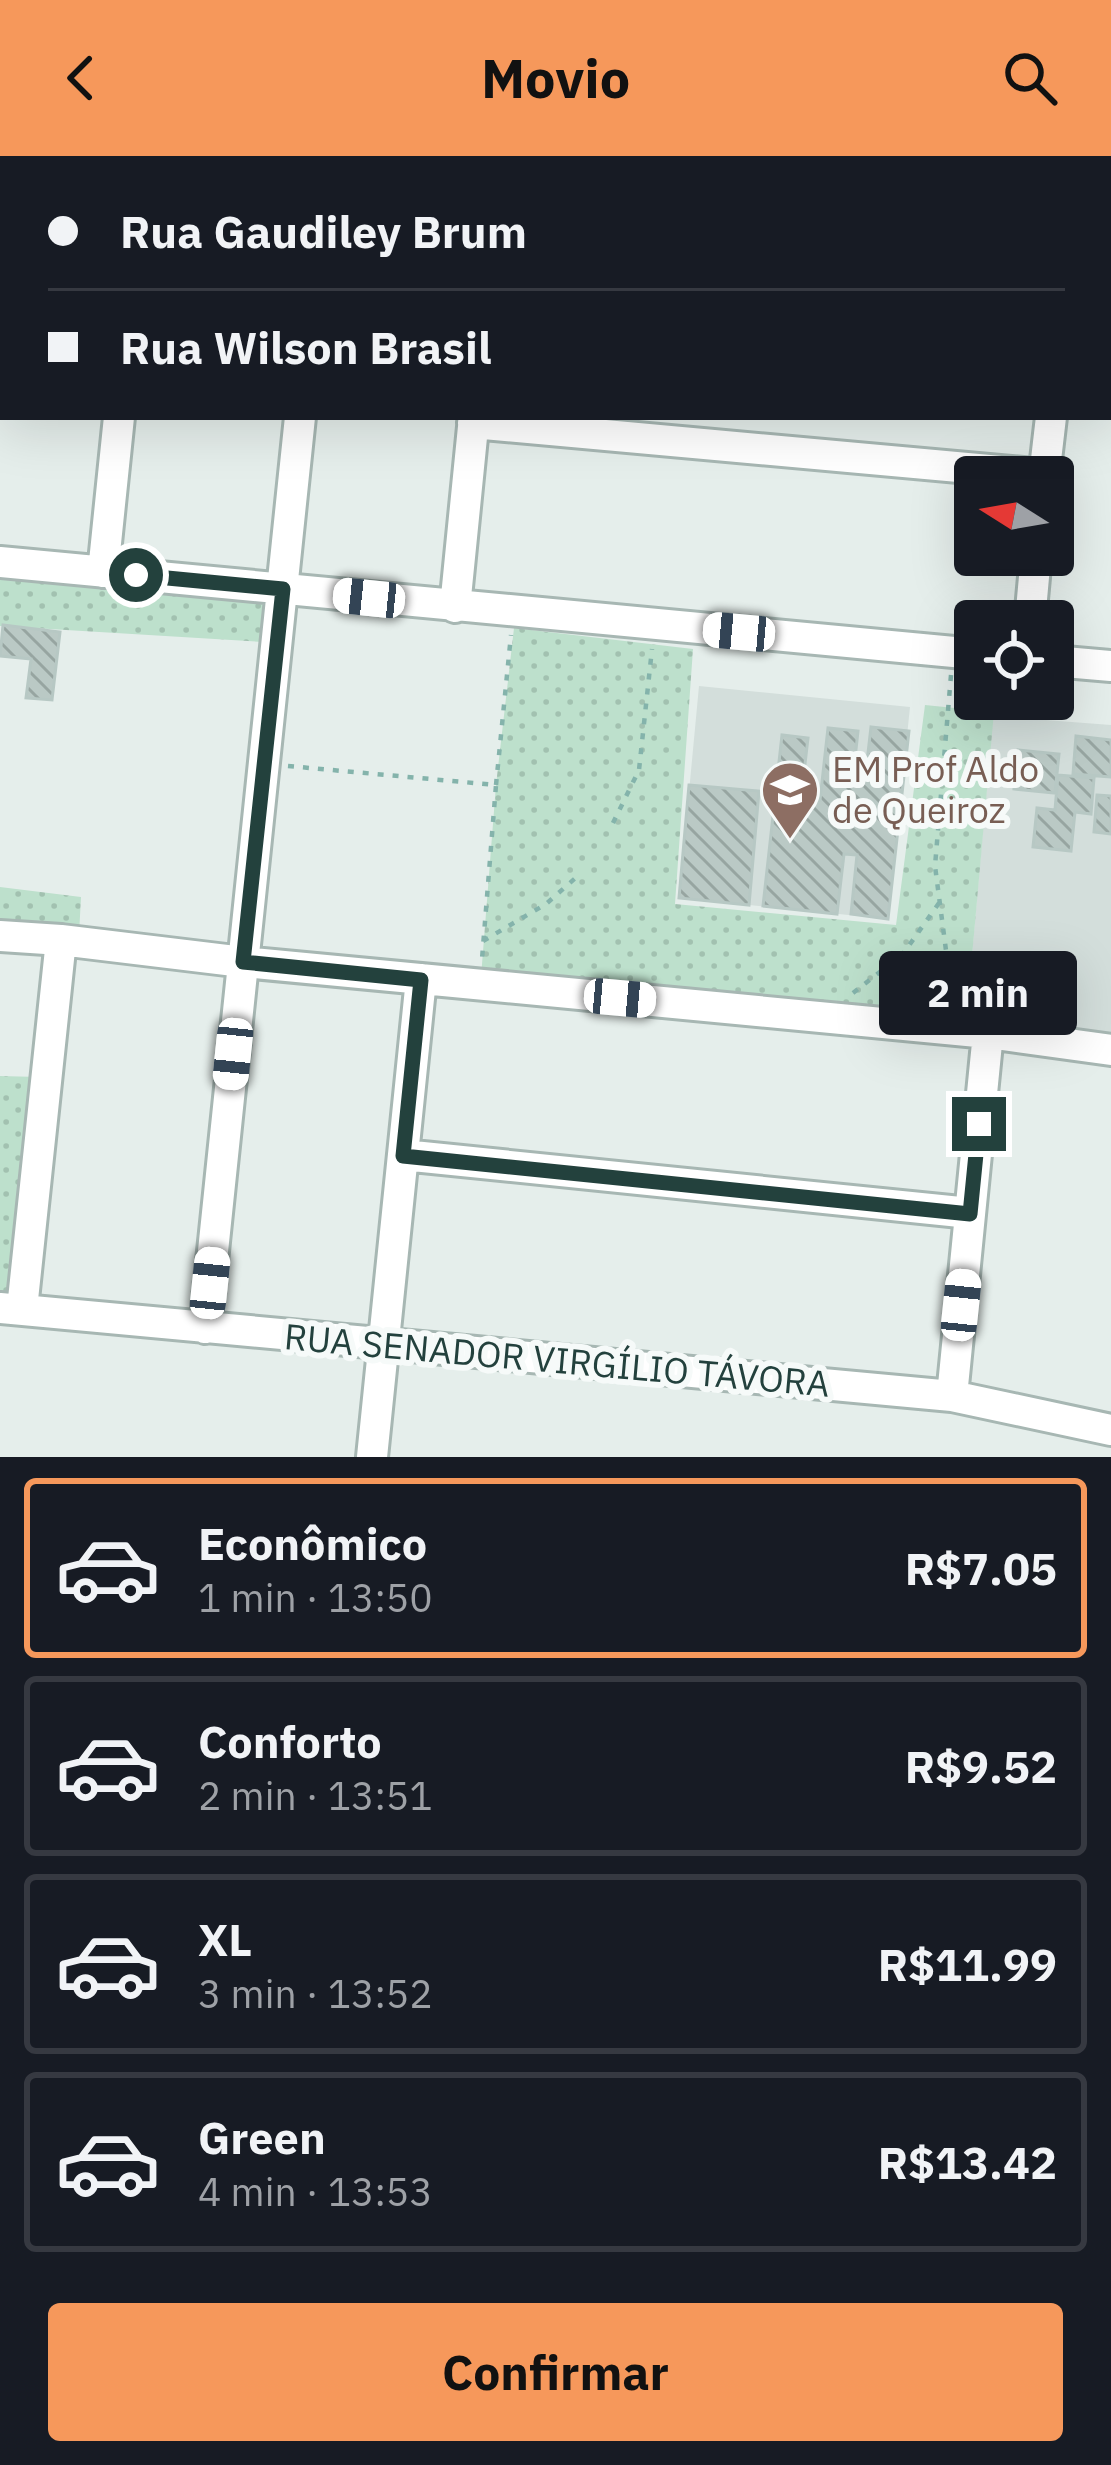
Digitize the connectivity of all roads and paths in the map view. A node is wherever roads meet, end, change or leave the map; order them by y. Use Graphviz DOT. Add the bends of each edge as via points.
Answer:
graph roads {
  1 [pos="118,420"];
  2 [pos="300,420"];
  3 [pos="473,420"];
  4 [pos="1051,420"];
  5 [pos="1046,456"];
  6 [pos="954,467"];
  7 [pos="0,562"];
  8 [pos="103,572"];
  9 [pos="283,589"];
  10 [pos="454,607"];
  11 [pos="514,612"];
  12 [pos="655,623"];
  13 [pos="954,652"];
  14 [pos="1074,663"];
  15 [pos="1111,666"];
  16 [pos="955,720"];
  17 [pos="264,764"];
  18 [pos="496,785"];
  19 [pos="614,823"];
  20 [pos="580,874"];
  21 [pos="939,903"];
  22 [pos="0,936"];
  23 [pos="61,940"];
  24 [pos="483,941"];
  25 [pos="243,962"];
  26 [pos="421,980"];
  27 [pos="480,985"];
  28 [pos="822,1018"];
  29 [pos="974,1032"];
  30 [pos="1111,1050"];
  31 [pos="403,1156"];
  32 [pos="970,1214"];
  33 [pos="11,1308"];
  34 [pos="205,1328"];
  35 [pos="383,1345"];
  36 [pos="952,1396"];
  37 [pos="1111,1430"];
  38 [pos="372,1457"];
  1 -- 8 [label="street"];
  2 -- 9 [label="street"];
  3 -- 6 [label="street"];
  3 -- 10 [label="street"];
  4 -- 5 [label="street"];
  7 -- 8 [label="street"];
  8 -- 9 [label="street"];
  9 -- 10 [label="street"];
  9 -- 17 [label="street"];
  10 -- 11 [label="street"];
  11 -- 12 [label="street"];
  11 -- 18 [label="path"];
  12 -- 13 [label="street"];
  12 -- 19 [label="path" via="639,770"];
  14 -- 15 [label="street"];
  16 -- 21 [label="path" via="935,866"];
  17 -- 18 [label="path"];
  17 -- 25 [label="street"];
  18 -- 24 [label="path"];
  20 -- 24 [label="path"];
  21 -- 28 [label="path" via="903,954"];
  21 -- 29 [label="path" via="948,979"];
  22 -- 23 [label="street"];
  23 -- 25 [label="street"];
  23 -- 33 [label="street"];
  24 -- 27 [label="path"];
  25 -- 26 [label="street"];
  25 -- 34 [label="street"];
  26 -- 27 [label="street"];
  26 -- 31 [label="street"];
  27 -- 28 [label="street"];
  28 -- 29 [label="street"];
  29 -- 30 [label="street"];
  29 -- 32 [label="street"];
  31 -- 32 [label="street"];
  31 -- 35 [label="street"];
  32 -- 36 [label="street"];
  33 -- 34 [label="street, RUA SENADOR VIRGÍLIO TÁVORA"];
  34 -- 35 [label="street, RUA SENADOR VIRGÍLIO TÁVORA"];
  35 -- 36 [label="street, RUA SENADOR VIRGÍLIO TÁVORA"];
  35 -- 38 [label="street"];
  36 -- 37 [label="street, RUA SENADOR VIRGÍLIO TÁVORA"];
}
